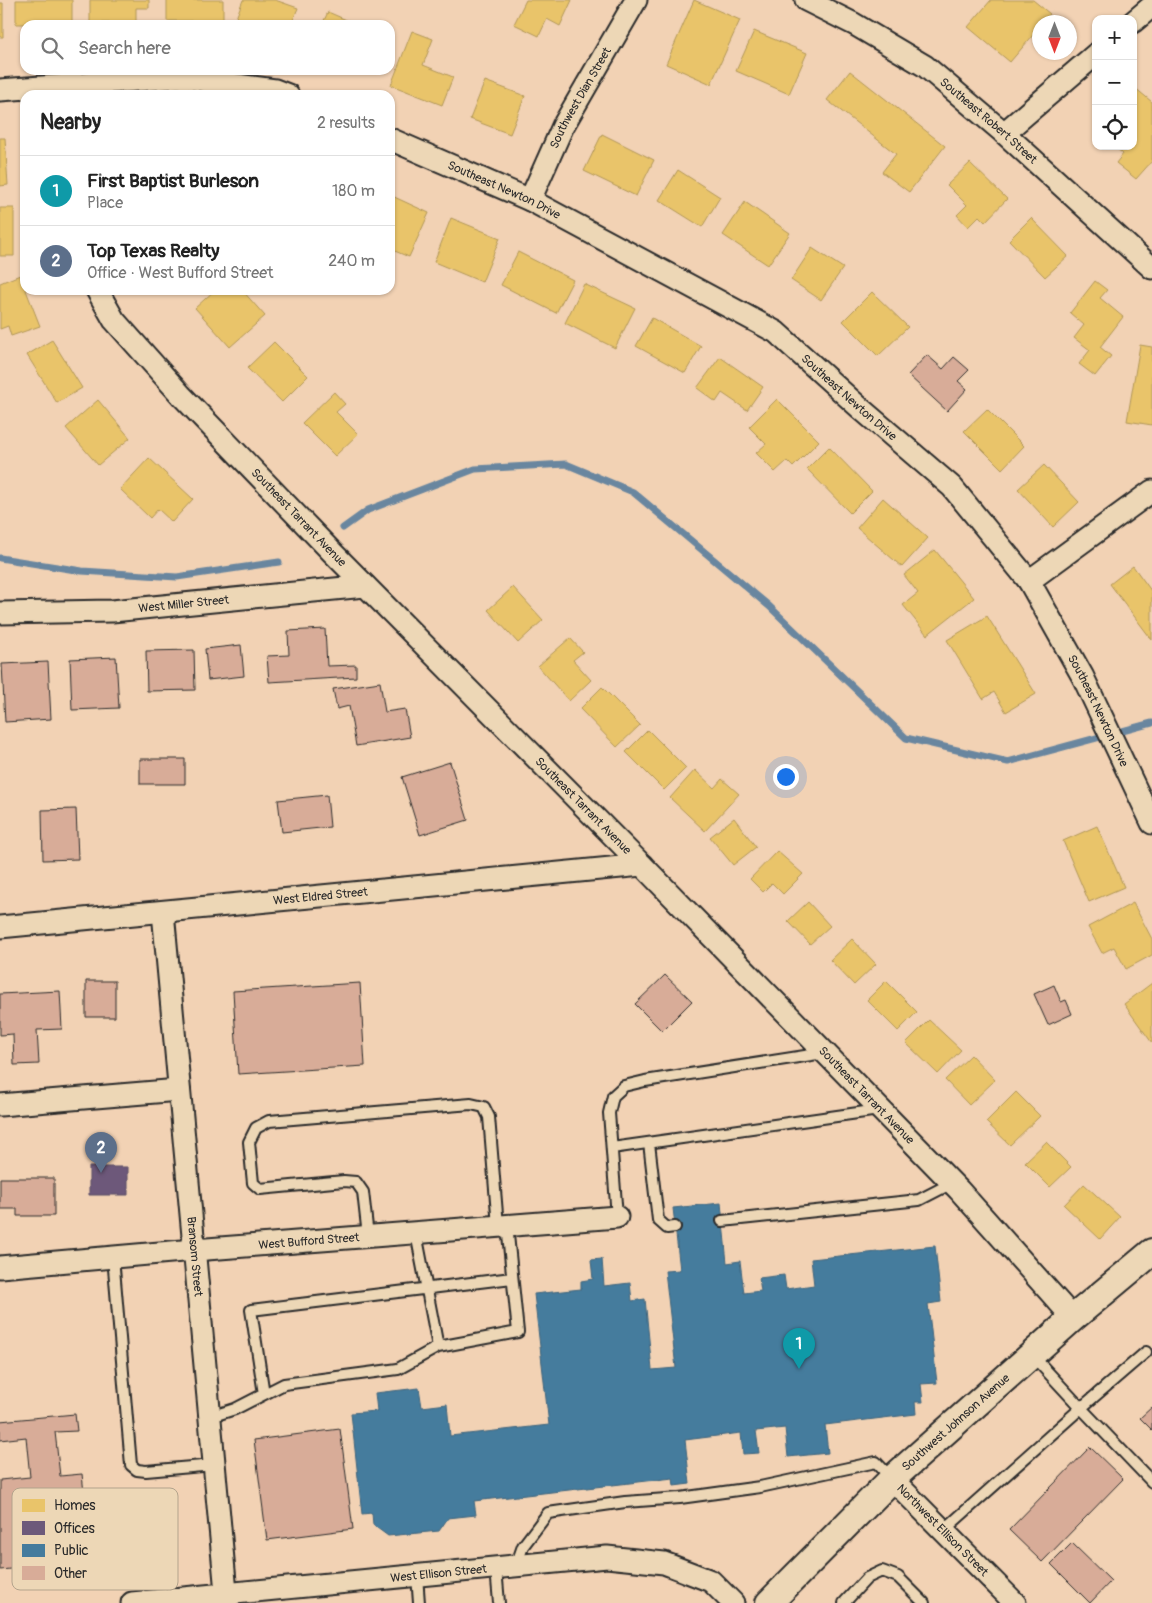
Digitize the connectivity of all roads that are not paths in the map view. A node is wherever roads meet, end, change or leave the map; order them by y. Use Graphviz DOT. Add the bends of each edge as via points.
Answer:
graph roads {
  1 [pos="636,0"];
  2 [pos="806,0"];
  3 [pos="1152,6"];
  4 [pos="1137,19"];
  5 [pos="1092,57"];
  6 [pos="0,90"];
  7 [pos="67,90"];
  8 [pos="275,90"];
  9 [pos="1004,133"];
  10 [pos="395,141"];
  11 [pos="530,200"];
  12 [pos="1152,268"];
  13 [pos="101,295"];
  14 [pos="1152,491"];
  15 [pos="1029,581"];
  16 [pos="366,586"];
  17 [pos="0,613"];
  18 [pos="1152,823"];
  19 [pos="642,865"];
  20 [pos="163,912"];
  21 [pos="0,927"];
  22 [pos="825,1053"];
  23 [pos="179,1090"];
  24 [pos="0,1104"];
  25 [pos="880,1110"];
  26 [pos="649,1143"];
  27 [pos="612,1148"];
  28 [pos="952,1183"];
  29 [pos="617,1217"];
  30 [pos="722,1221"];
  31 [pos="502,1226"];
  32 [pos="675,1226"];
  33 [pos="416,1232"];
  34 [pos="368,1236"];
  35 [pos="194,1250"];
  36 [pos="112,1257"];
  37 [pos="1147,1260"];
  38 [pos="0,1267"];
  39 [pos="512,1278"];
  40 [pos="427,1288"];
  41 [pos="1073,1318"];
  42 [pos="438,1347"];
  43 [pos="1146,1352"];
  44 [pos="1032,1355"];
  45 [pos="264,1394"];
  46 [pos="1081,1408"];
  47 [pos="210,1417"];
  48 [pos="214,1465"];
  49 [pos="892,1479"];
  50 [pos="1152,1482"];
  51 [pos="944,1531"];
  52 [pos="506,1567"];
  53 [pos="418,1575"];
  54 [pos="227,1599"];
  55 [pos="132,1603"];
  56 [pos="420,1603"];
  57 [pos="500,1603"];
  58 [pos="733,1603"];
  59 [pos="769,1603"];
  60 [pos="844,1603"];
  61 [pos="924,1603"];
  62 [pos="1015,1603"];
  1 -- 11 [label="street, Southwest Dian Street" via="563,126"];
  2 -- 9 [label="street, Southeast Robert Street" via="925,66"];
  3 -- 4 [label="street"];
  5 -- 9 [label="street"];
  6 -- 7 [label="street"];
  7 -- 8 [label="street" via="179,76"];
  9 -- 12 [label="street, Southeast Robert Street"];
  10 -- 11 [label="street, Southeast Newton Drive"];
  11 -- 15 [label="street, Southeast Newton Drive" via="776,332 952,487"];
  13 -- 16 [label="street, Southeast Tarrant Avenue" via="114,320 181,395"];
  14 -- 15 [label="street"];
  15 -- 18 [label="street, Southeast Newton Drive" via="1083,677"];
  16 -- 17 [label="street, West Miller Street" via="112,611"];
  16 -- 19 [label="street, Southeast Tarrant Avenue"];
  19 -- 20 [label="street, West Eldred Street"];
  19 -- 22 [label="street, Southeast Tarrant Avenue"];
  20 -- 21 [label="street, West Eldred Street"];
  20 -- 23 [label="street, Bransom Street"];
  22 -- 25 [label="street, Southeast Tarrant Avenue"];
  22 -- 27 [label="lane" via="624,1086 613,1096 609,1113"];
  23 -- 24 [label="street"];
  23 -- 35 [label="street, Bransom Street"];
  25 -- 26 [label="lane"];
  25 -- 28 [label="street, Southeast Tarrant Avenue"];
  26 -- 27 [label="lane"];
  26 -- 32 [label="lane" via="658,1220 667,1228"];
  27 -- 29 [label="lane"];
  28 -- 30 [label="lane" via="919,1200"];
  28 -- 41 [label="street, Southeast Tarrant Avenue"];
  29 -- 31 [label="street, West Bufford Street"];
  31 -- 33 [label="street, West Bufford Street"];
  31 -- 34 [label="lane" via="489,1117 484,1107 471,1104 278,1120 256,1128 249,1142 253,1183 260,1189 356,1182 363,1192"];
  31 -- 39 [label="lane"];
  33 -- 34 [label="street, West Bufford Street"];
  33 -- 40 [label="lane"];
  34 -- 35 [label="street, West Bufford Street"];
  35 -- 36 [label="street, West Bufford Street"];
  35 -- 47 [label="street, Bransom Street"];
  36 -- 38 [label="street, West Bufford Street"];
  36 -- 48 [label="lane" via="131,1465 146,1471"];
  37 -- 41 [label="street, Southwest Johnson Avenue"];
  39 -- 40 [label="lane"];
  39 -- 42 [label="lane" via="518,1332"];
  40 -- 42 [label="lane"];
  40 -- 45 [label="lane" via="251,1310"];
  41 -- 44 [label="street, Southwest Johnson Avenue"];
  42 -- 45 [label="lane" via="398,1369 284,1384"];
  43 -- 46 [label="lane"];
  44 -- 46 [label="lane"];
  44 -- 49 [label="street, Southwest Johnson Avenue"];
  45 -- 47 [label="lane"];
  46 -- 50 [label="lane"];
  46 -- 51 [label="lane"];
  47 -- 48 [label="street, Bransom Street"];
  48 -- 54 [label="street, Bransom Street"];
  49 -- 51 [label="street, Northwest Ellison Street"];
  49 -- 52 [label="lane" via="876,1462 760,1487 548,1513"];
  49 -- 59 [label="street, Southwest Johnson Avenue"];
  51 -- 62 [label="street, Northwest Ellison Street"];
  52 -- 53 [label="street, West Ellison Street"];
  52 -- 57 [label="lane"];
  52 -- 58 [label="street, West Ellison Street" via="607,1557 664,1563 711,1581"];
  53 -- 54 [label="street, West Ellison Street"];
  53 -- 56 [label="lane"];
  54 -- 55 [label="street, West Ellison Street"];
  60 -- 61 [label="lane" via="868,1578 882,1571 898,1577"];
}
